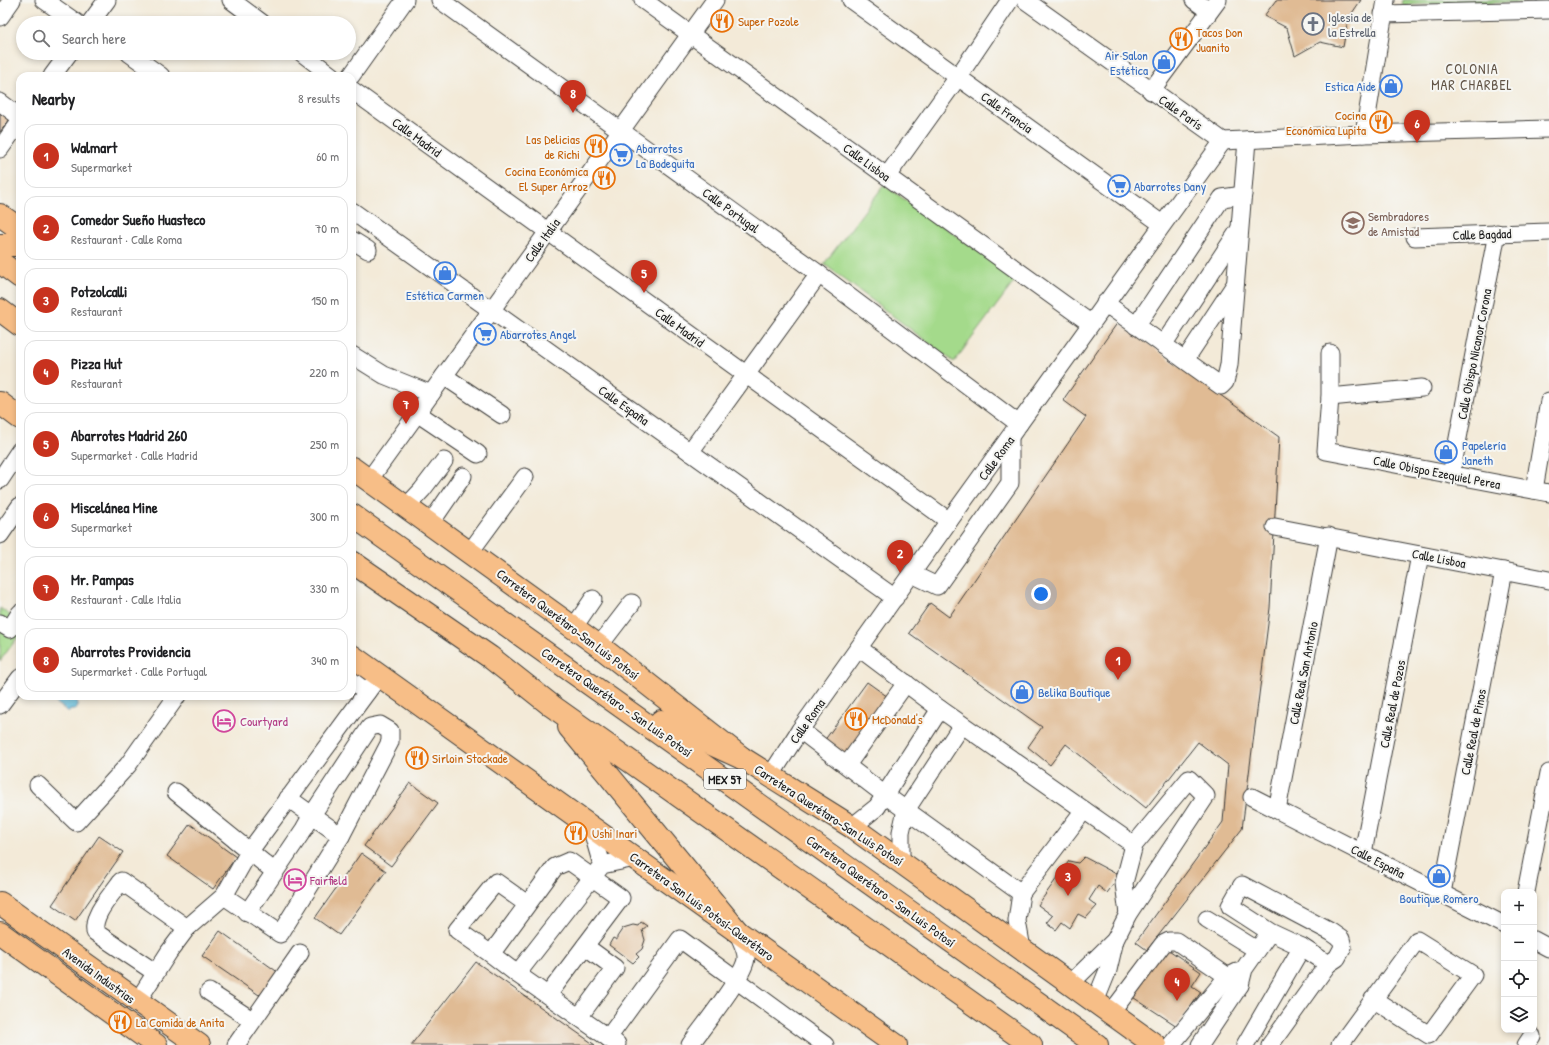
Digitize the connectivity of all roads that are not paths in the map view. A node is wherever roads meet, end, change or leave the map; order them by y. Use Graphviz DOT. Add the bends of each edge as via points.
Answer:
graph roads {
  1 [pos="44,0"];
  2 [pos="107,0"];
  3 [pos="231,0"];
  4 [pos="405,0"];
  5 [pos="440,0"];
  6 [pos="643,0"];
  7 [pos="715,0"];
  8 [pos="851,0"];
  9 [pos="1010,0"];
  10 [pos="1025,0"];
  11 [pos="1194,0"];
  12 [pos="1213,6"];
  13 [pos="1384,7"];
  14 [pos="1549,10"];
  15 [pos="67,16"];
  16 [pos="95,16"];
  17 [pos="253,16"];
  18 [pos="690,34"];
  19 [pos="64,60"];
  20 [pos="139,60"];
  21 [pos="311,60"];
  22 [pos="55,72"];
  23 [pos="155,72"];
  24 [pos="327,72"];
  25 [pos="354,72"];
  26 [pos="958,77"];
  27 [pos="1151,91"];
  28 [pos="356,93"];
  29 [pos="0,102"];
  30 [pos="16,114"];
  31 [pos="16,126"];
  32 [pos="1549,129"];
  33 [pos="621,131"];
  34 [pos="1364,134"];
  35 [pos="1247,140"];
  36 [pos="1222,141"];
  37 [pos="0,148"];
  38 [pos="887,176"];
  39 [pos="1243,195"];
  40 [pos="0,215"];
  41 [pos="356,215"];
  42 [pos="1162,224"];
  43 [pos="16,226"];
  44 [pos="1240,229"];
  45 [pos="548,232"];
  46 [pos="1549,232"];
  47 [pos="1497,234"];
  48 [pos="1415,237"];
  49 [pos="356,242"];
  50 [pos="0,245"];
  51 [pos="16,245"];
  52 [pos="368,250"];
  53 [pos="0,262"];
  54 [pos="16,274"];
  55 [pos="819,274"];
  56 [pos="1235,284"];
  57 [pos="1105,303"];
  58 [pos="0,310"];
  59 [pos="491,311"];
  60 [pos="16,322"];
  61 [pos="1090,323"];
  62 [pos="1136,326"];
  63 [pos="1163,345"];
  64 [pos="1330,353"];
  65 [pos="356,358"];
  66 [pos="1185,360"];
  67 [pos="444,376"];
  68 [pos="747,376"];
  69 [pos="1422,388"];
  70 [pos="431,394"];
  71 [pos="1330,397"];
  72 [pos="1549,401"];
  73 [pos="0,403"];
  74 [pos="417,413"];
  75 [pos="16,415"];
  76 [pos="502,415"];
  77 [pos="1019,424"];
  78 [pos="1010,439"];
  79 [pos="690,452"];
  80 [pos="478,454"];
  81 [pos="16,456"];
  82 [pos="444,460"];
  83 [pos="360,474"];
  84 [pos="1451,474"];
  85 [pos="464,476"];
  86 [pos="525,477"];
  87 [pos="0,480"];
  88 [pos="1541,491"];
  89 [pos="406,507"];
  90 [pos="16,512"];
  91 [pos="356,518"];
  92 [pos="949,521"];
  93 [pos="430,524"];
  94 [pos="1275,526"];
  95 [pos="0,535"];
  96 [pos="1329,536"];
  97 [pos="470,552"];
  98 [pos="1420,554"];
  99 [pos="356,565"];
  100 [pos="1504,571"];
  101 [pos="912,574"];
  102 [pos="1549,580"];
  103 [pos="895,598"];
  104 [pos="593,599"];
  105 [pos="632,603"];
  106 [pos="16,620"];
  107 [pos="0,623"];
  108 [pos="574,627"];
  109 [pos="600,646"];
  110 [pos="859,648"];
  111 [pos="356,661"];
  112 [pos="356,682"];
  113 [pos="16,683"];
  114 [pos="906,683"];
  115 [pos="373,684"];
  116 [pos="174,700"];
  117 [pos="615,700"];
  118 [pos="0,705"];
  119 [pos="552,706"];
  120 [pos="940,709"];
  121 [pos="962,724"];
  122 [pos="800,730"];
  123 [pos="742,758"];
  124 [pos="847,765"];
  125 [pos="1549,773"];
  126 [pos="771,775"];
  127 [pos="38,785"];
  128 [pos="176,792"];
  129 [pos="885,795"];
  130 [pos="1252,797"];
  131 [pos="288,798"];
  132 [pos="906,810"];
  133 [pos="1084,810"];
  134 [pos="1277,810"];
  135 [pos="312,815"];
  136 [pos="591,827"];
  137 [pos="852,827"];
  138 [pos="341,836"];
  139 [pos="1134,845"];
  140 [pos="250,852"];
  141 [pos="1363,853"];
  142 [pos="635,858"];
  143 [pos="901,862"];
  144 [pos="597,871"];
  145 [pos="275,872"];
  146 [pos="1527,889"];
  147 [pos="1021,893"];
  148 [pos="1442,893"];
  149 [pos="224,896"];
  150 [pos="0,903"];
  151 [pos="527,904"];
  152 [pos="247,912"];
  153 [pos="1128,914"];
  154 [pos="1207,919"];
  155 [pos="1501,923"];
  156 [pos="187,928"];
  157 [pos="737,931"];
  158 [pos="1270,932"];
  159 [pos="0,933"];
  160 [pos="1115,940"];
  161 [pos="1537,942"];
  162 [pos="585,946"];
  163 [pos="1302,948"];
  164 [pos="1549,948"];
  165 [pos="1022,949"];
  166 [pos="1257,950"];
  167 [pos="300,953"];
  168 [pos="491,954"];
  169 [pos="1328,964"];
  170 [pos="156,973"];
  171 [pos="517,974"];
  172 [pos="736,980"];
  173 [pos="1234,981"];
  174 [pos="1070,984"];
  175 [pos="209,992"];
  176 [pos="548,995"];
  177 [pos="1373,999"];
  178 [pos="137,1002"];
  179 [pos="1103,1007"];
  180 [pos="579,1017"];
  181 [pos="252,1020"];
  182 [pos="186,1041"];
  183 [pos="613,1042"];
  184 [pos="1246,1044"];
  185 [pos="156,1045"];
  186 [pos="236,1045"];
  187 [pos="690,1045"];
  188 [pos="825,1045"];
  189 [pos="894,1045"];
  190 [pos="1031,1045"];
  191 [pos="1097,1045"];
  192 [pos="1155,1045"];
  193 [pos="1171,1045"];
  194 [pos="1200,1045"];
  195 [pos="1270,1045"];
  196 [pos="1340,1045"];
  1 -- 15 [label="street"];
  2 -- 16 [label="street"];
  3 -- 17 [label="street"];
  4 -- 25 [label="street"];
  5 -- 33 [label="street, Calle Portugal"];
  6 -- 18 [label="street, Calle Lisboa"];
  7 -- 18 [label="street, Calle Italia"];
  8 -- 26 [label="street, Calle Francia"];
  9 -- 26 [label="street"];
  10 -- 27 [label="street, Calle París"];
  11 -- 12 [label="street"];
  12 -- 27 [label="street"];
  13 -- 14 [label="street"];
  13 -- 34 [label="street"];
  18 -- 33 [label="street, Calle Italia"];
  18 -- 38 [label="street, Calle Lisboa"];
  19 -- 22 [label="street"];
  20 -- 23 [label="street"];
  21 -- 24 [label="street"];
  26 -- 38 [label="street"];
  26 -- 42 [label="street, Calle Francia"];
  27 -- 36 [label="street, Calle París"];
  28 -- 45 [label="street, Calle Madrid"];
  29 -- 30 [label="street"];
  31 -- 37 [label="street"];
  32 -- 34 [label="street"];
  33 -- 45 [label="street, Calle Italia"];
  33 -- 55 [label="street, Calle Portugal"];
  34 -- 35 [label="street"];
  35 -- 36 [label="street"];
  35 -- 39 [label="street"];
  36 -- 42 [label="street, Calle Roma"];
  38 -- 61 [label="street, Calle Lisboa"];
  39 -- 44 [label="street"];
  39 -- 62 [label="street" via="1222,198"];
  40 -- 43 [label="main road"];
  41 -- 59 [label="street, Calle España"];
  42 -- 57 [label="street, Calle Roma"];
  44 -- 56 [label="street"];
  44 -- 63 [label="street"];
  45 -- 59 [label="street, Calle Italia"];
  45 -- 68 [label="street, Calle Madrid"];
  46 -- 47 [label="street, Calle Bagdad"];
  47 -- 48 [label="street, Calle Bagdad"];
  47 -- 84 [label="street, Calle Obispo Nicanor Corona"];
  49 -- 52 [label="street"];
  50 -- 51 [label="main road"];
  53 -- 54 [label="main road"];
  55 -- 68 [label="street"];
  55 -- 77 [label="street, Calle Portugal"];
  56 -- 66 [label="street"];
  56 -- 66 [label="street" via="1229,365 1225,382 1221,386"];
  57 -- 61 [label="street, Calle Roma"];
  57 -- 62 [label="street"];
  58 -- 60 [label="main road"];
  59 -- 67 [label="street, Calle Italia"];
  59 -- 79 [label="street, Calle España"];
  61 -- 77 [label="street, Calle Roma"];
  62 -- 63 [label="street"];
  63 -- 66 [label="street"];
  64 -- 71 [label="street"];
  65 -- 70 [label="street" via="384,375"];
  67 -- 70 [label="street, Calle Italia"];
  67 -- 76 [label="street"];
  68 -- 79 [label="street"];
  68 -- 92 [label="street, Calle Madrid"];
  69 -- 71 [label="street"];
  70 -- 74 [label="street, Calle Italia"];
  71 -- 84 [label="street, Calle Obispo Ezequiel Perea" via="1326,451"];
  72 -- 88 [label="street"];
  73 -- 75 [label="main road"];
  74 -- 80 [label="street"];
  74 -- 83 [label="street, Calle Italia"];
  77 -- 78 [label="street, Calle Roma"];
  78 -- 92 [label="street, Calle Roma"];
  78 -- 101 [label="street" via="1010,483 937,586"];
  79 -- 103 [label="street, Calle España"];
  81 -- 87 [label="street"];
  82 -- 89 [label="street"];
  83 -- 89 [label="main road, Carretera Querétaro-San Luis Potosí"];
  84 -- 88 [label="street, Calle Obispo Ezequiel Perea"];
  85 -- 93 [label="street"];
  86 -- 97 [label="street"];
  89 -- 93 [label="main road, Carretera Querétaro-San Luis Potosí"];
  90 -- 95 [label="street"];
  91 -- 117 [label="main road, Carretera Querétaro - San Luis Potosí / MEX 57"];
  92 -- 101 [label="street, Calle Roma"];
  93 -- 97 [label="main road, Carretera Querétaro-San Luis Potosí"];
  94 -- 96 [label="street, Calle Lisboa"];
  96 -- 98 [label="street, Calle Lisboa"];
  96 -- 134 [label="street, Calle Real San Antonio"];
  97 -- 108 [label="main road, Carretera Querétaro-San Luis Potosí"];
  98 -- 100 [label="street, Calle Lisboa"];
  98 -- 141 [label="street, Calle Real de Pozos"];
  99 -- 119 [label="main road, MEX 57" via="490,657"];
  100 -- 102 [label="street, Calle Lisboa"];
  100 -- 148 [label="street, Calle Real de Pinos"];
  101 -- 103 [label="street, Calle Roma"];
  103 -- 110 [label="street, Calle Roma"];
  104 -- 108 [label="street"];
  105 -- 109 [label="street"];
  106 -- 107 [label="street" via="10,630"];
  108 -- 109 [label="main road, Carretera Querétaro-San Luis Potosí"];
  109 -- 123 [label="main road, Carretera Querétaro-San Luis Potosí"];
  110 -- 114 [label="street"];
  110 -- 122 [label="street, Calle Roma"];
  111 -- 115 [label="main road, Carretera San Luis Potosí-Querétaro"];
  112 -- 115 [label="street"];
  113 -- 118 [label="street"];
  114 -- 120 [label="street"];
  114 -- 124 [label="street"];
  115 -- 131 [label="street"];
  115 -- 136 [label="main road, Carretera San Luis Potosí-Querétaro"];
  116 -- 127 [label="street" via="128,765 76,822"];
  117 -- 123 [label="main road"];
  117 -- 191 [label="main road, Carretera Querétaro - San Luis Potosí / MEX 57"];
  119 -- 157 [label="main road"];
  119 -- 190 [label="main road, MEX 57"];
  120 -- 121 [label="street"];
  120 -- 129 [label="street"];
  121 -- 132 [label="street"];
  121 -- 133 [label="street"];
  122 -- 124 [label="street"];
  122 -- 126 [label="street, Calle Roma"];
  123 -- 126 [label="main road, Carretera Querétaro-San Luis Potosí"];
  124 -- 129 [label="street"];
  125 -- 146 [label="street"];
  126 -- 137 [label="main road, Carretera Querétaro-San Luis Potosí"];
  128 -- 140 [label="street"];
  129 -- 132 [label="street"];
  129 -- 137 [label="street" via="877,807"];
  130 -- 134 [label="street, Calle España"];
  131 -- 135 [label="street"];
  131 -- 140 [label="street"];
  132 -- 143 [label="street" via="901,832"];
  132 -- 147 [label="street"];
  133 -- 139 [label="street"];
  133 -- 147 [label="street"];
  134 -- 141 [label="street, Calle España"];
  135 -- 138 [label="street"];
  135 -- 138 [label="street" via="370,727 380,725 390,731 390,742"];
  135 -- 145 [label="street"];
  136 -- 142 [label="main road, Carretera San Luis Potosí-Querétaro"];
  136 -- 144 [label="street"];
  137 -- 143 [label="main road, Carretera Querétaro-San Luis Potosí"];
  138 -- 152 [label="street" via="280,934"];
  139 -- 153 [label="street" via="1124,883"];
  139 -- 153 [label="street" via="1189,779 1206,796"];
  140 -- 145 [label="street"];
  140 -- 149 [label="street"];
  141 -- 148 [label="street, Calle España"];
  142 -- 144 [label="street"];
  142 -- 157 [label="main road, Carretera San Luis Potosí-Querétaro"];
  143 -- 165 [label="main road, Carretera Querétaro-San Luis Potosí"];
  144 -- 151 [label="street" via="568,861 555,867"];
  144 -- 162 [label="street" via="621,898"];
  144 -- 171 [label="street"];
  145 -- 152 [label="street"];
  147 -- 165 [label="street" via="1017,922"];
  148 -- 155 [label="street, Calle España"];
  149 -- 152 [label="street"];
  149 -- 156 [label="street"];
  150 -- 178 [label="main road, Avenida Industrias"];
  151 -- 168 [label="street"];
  151 -- 168 [label="street" via="496,882 457,930"];
  153 -- 160 [label="street"];
  154 -- 166 [label="street"];
  156 -- 170 [label="street"];
  156 -- 170 [label="street" via="121,882 104,904 93,923 94,932"];
  157 -- 172 [label="street" via="746,963"];
  157 -- 189 [label="main road, Carretera San Luis Potosí-Querétaro"];
  158 -- 163 [label="street"];
  158 -- 166 [label="street"];
  158 -- 169 [label="street" via="1230,906 1242,885 1341,939 1343,948 1337,958"];
  159 -- 185 [label="main road, Avenida Industrias"];
  160 -- 174 [label="street"];
  160 -- 179 [label="street"];
  161 -- 164 [label="street"];
  162 -- 176 [label="street"];
  162 -- 180 [label="street" via="615,968"];
  163 -- 169 [label="street"];
  163 -- 184 [label="street"];
  165 -- 174 [label="main road, Carretera Querétaro-San Luis Potosí"];
  166 -- 173 [label="street"];
  167 -- 181 [label="street"];
  168 -- 171 [label="street"];
  169 -- 195 [label="street"];
  170 -- 178 [label="street"];
  171 -- 176 [label="street"];
  172 -- 183 [label="street" via="680,938"];
  172 -- 187 [label="street"];
  172 -- 188 [label="street"];
  173 -- 179 [label="street" via="1176,941 1169,941 1163,944"];
  173 -- 193 [label="street"];
  173 -- 194 [label="street"];
  174 -- 179 [label="main road, Carretera Querétaro-San Luis Potosí"];
  175 -- 181 [label="street"];
  176 -- 180 [label="street"];
  177 -- 177 [label="street" via="1417,940 1473,975 1429,1035"];
  177 -- 196 [label="street"];
  178 -- 182 [label="main road, Avenida Industrias"];
  179 -- 192 [label="main road, Carretera Querétaro-San Luis Potosí"];
  180 -- 183 [label="street"];
  181 -- 186 [label="street"];
}
